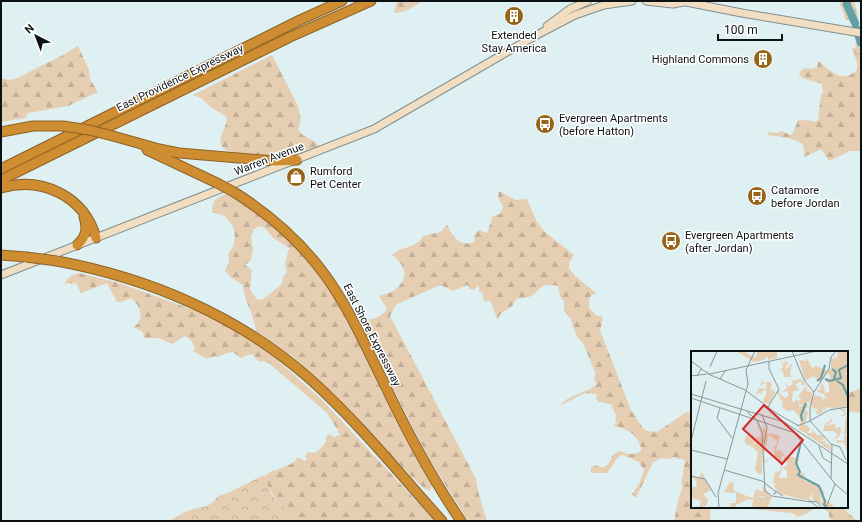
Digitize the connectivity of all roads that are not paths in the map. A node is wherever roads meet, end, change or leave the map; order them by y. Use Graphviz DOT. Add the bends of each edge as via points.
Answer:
graph roads {
  1 [pos="342,1"];
  2 [pos="371,1"];
  3 [pos="574,1"];
  4 [pos="588,1"];
  5 [pos="632,1"];
  6 [pos="646,1"];
  7 [pos="608,2"];
  8 [pos="682,2"];
  9 [pos="549,24"];
  10 [pos="861,33"];
  11 [pos="533,37"];
  12 [pos="1,132"];
  13 [pos="113,136"];
  14 [pos="297,160"];
  15 [pos="1,169"];
  16 [pos="1,180"];
  17 [pos="1,188"];
  18 [pos="81,210"];
  19 [pos="96,238"];
  20 [pos="77,245"];
  21 [pos="1,255"];
  22 [pos="1,274"];
  23 [pos="442,521"];
  24 [pos="461,521"];
  1 -- 15 [label="highway, East Providence Expressway" via="290,24"];
  2 -- 16 [label="highway, East Providence Expressway" via="294,34"];
  3 -- 9 [label="main road"];
  4 -- 9 [label="main road, Warren Avenue"];
  5 -- 7 [label="main road, Warren Avenue"];
  6 -- 8 [label="main road" via="676,4"];
  7 -- 11 [label="main road, Warren Avenue"];
  8 -- 10 [label="main road"];
  9 -- 11 [label="main road, Warren Avenue"];
  11 -- 14 [label="main road, Warren Avenue" via="380,126"];
  12 -- 13 [label="highway, East Shore Expressway, bridge" via="34,126 63,126"];
  13 -- 14 [label="highway" via="179,152"];
  13 -- 24 [label="highway, East Shore Expressway, bridge" via="234,192 261,210 311,257 330,282 354,322 414,443"];
  14 -- 19 [label="main road, Warren Avenue"];
  17 -- 18 [label="highway" via="33,184 67,198"];
  18 -- 19 [label="highway" via="90,221"];
  18 -- 20 [label="highway" via="86,230 83,239"];
  19 -- 20 [label="main road, Warren Avenue"];
  20 -- 22 [label="main road, Warren Avenue"];
  21 -- 23 [label="highway, bridge" via="57,261 108,272 168,293 222,318 259,341 303,374 338,406"];
}
